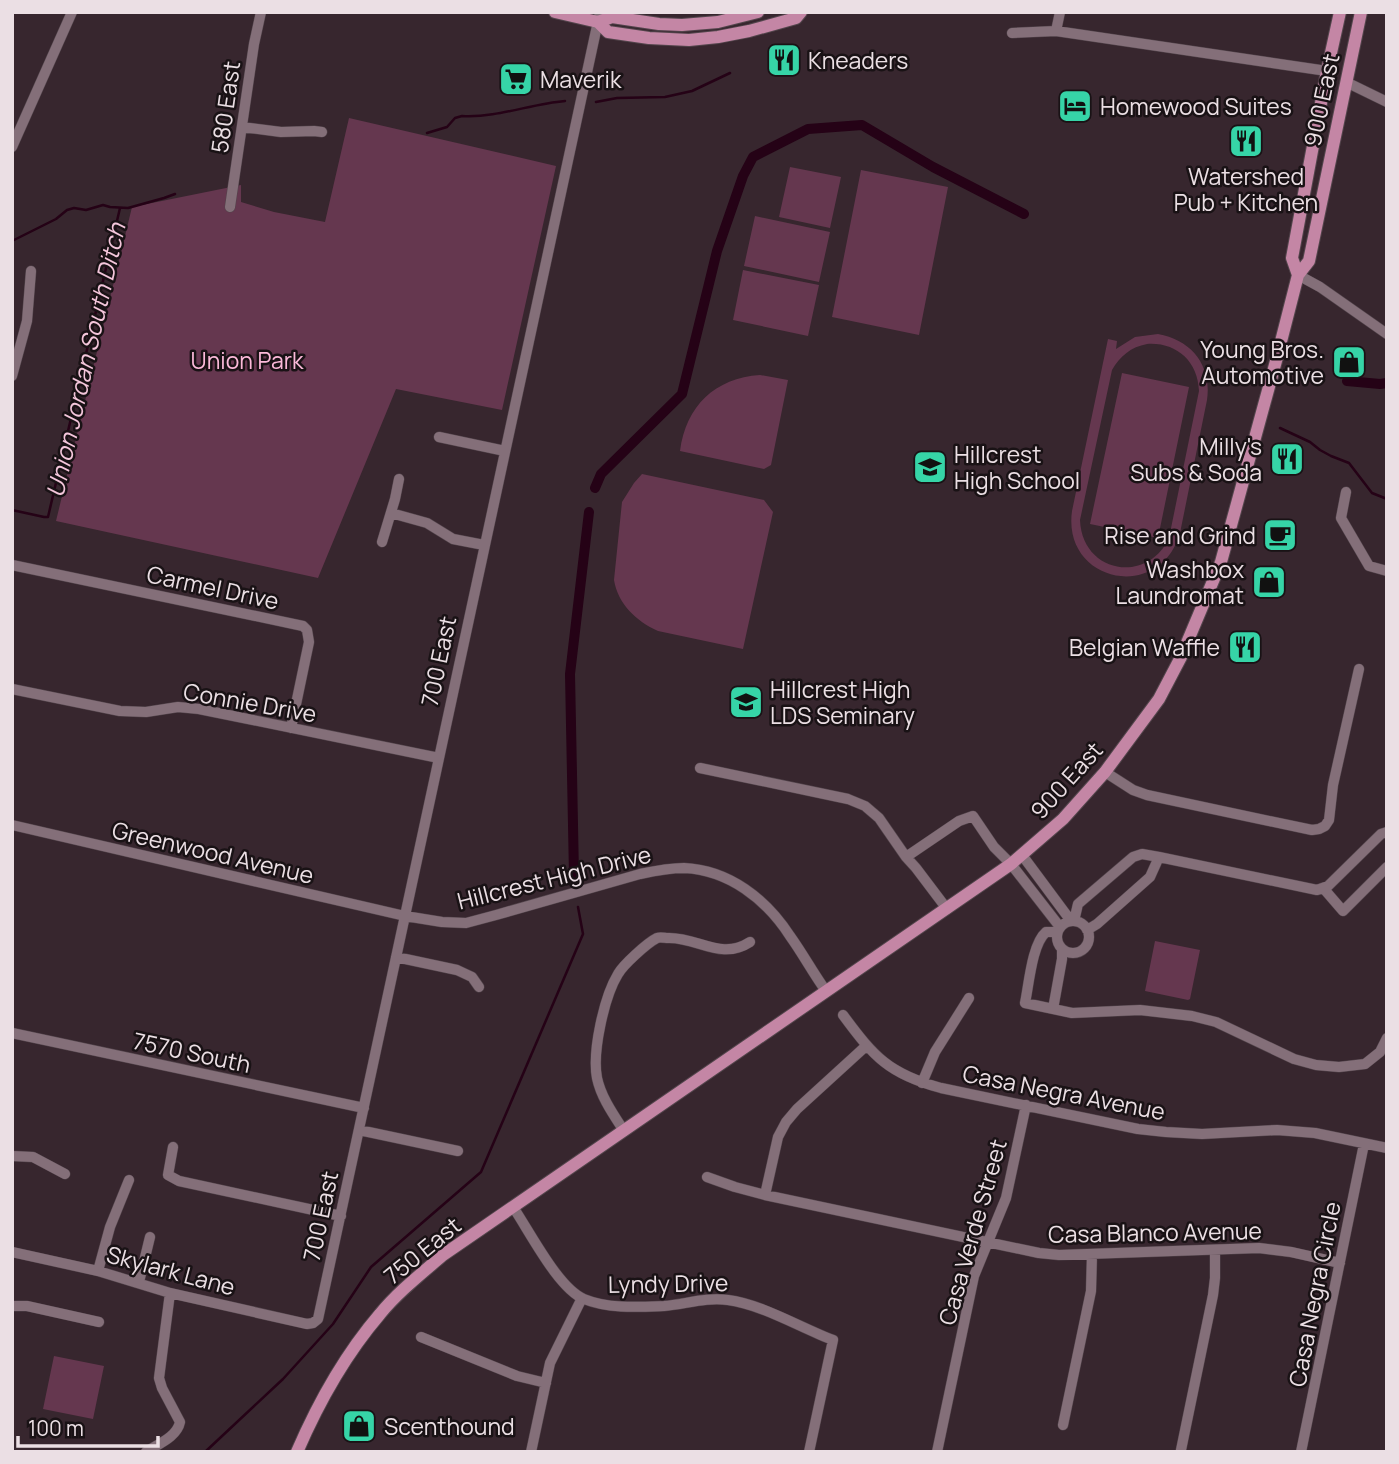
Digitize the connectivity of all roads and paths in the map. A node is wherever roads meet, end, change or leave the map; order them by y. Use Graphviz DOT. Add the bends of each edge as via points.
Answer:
graph roads {
  1 [pos="72,12"];
  2 [pos="261,12"];
  3 [pos="555,12"];
  4 [pos="758,12"];
  5 [pos="802,12"];
  6 [pos="1060,12"];
  7 [pos="1340,12"];
  8 [pos="1361,12"];
  9 [pos="599,17"];
  10 [pos="1056,31"];
  11 [pos="1012,33"];
  12 [pos="1327,71"];
  13 [pos="1346,82"];
  14 [pos="1387,102"];
  15 [pos="242,127"];
  16 [pos="322,132"];
  17 [pos="12,147"];
  18 [pos="230,207"];
  19 [pos="31,271"];
  20 [pos="1298,275"];
  21 [pos="1387,334"];
  22 [pos="12,376"];
  23 [pos="439,438"];
  24 [pos="505,451"];
  25 [pos="399,479"];
  26 [pos="1346,492"];
  27 [pos="391,513"];
  28 [pos="382,542"];
  29 [pos="484,545"];
  30 [pos="12,565"];
  31 [pos="1387,571"];
  32 [pos="1359,669"];
  33 [pos="12,689"];
  34 [pos="291,728"];
  35 [pos="439,758"];
  36 [pos="700,768"];
  37 [pos="1105,772"];
  38 [pos="12,825"];
  39 [pos="1387,832"];
  40 [pos="1022,855"];
  41 [pos="906,857"];
  42 [pos="1159,857"];
  43 [pos="1011,864"];
  44 [pos="1387,867"];
  45 [pos="1324,889"];
  46 [pos="947,909"];
  47 [pos="405,916"];
  48 [pos="1073,921"];
  49 [pos="1058,929"];
  50 [pos="1087,930"];
  51 [pos="750,942"];
  52 [pos="1062,950"];
  53 [pos="396,957"];
  54 [pos="479,988"];
  55 [pos="826,991"];
  56 [pos="969,998"];
  57 [pos="1053,1009"];
  58 [pos="843,1016"];
  59 [pos="12,1033"];
  60 [pos="1387,1038"];
  61 [pos="866,1046"];
  62 [pos="922,1083"];
  63 [pos="1026,1105"];
  64 [pos="364,1108"];
  65 [pos="359,1130"];
  66 [pos="624,1130"];
  67 [pos="1364,1144"];
  68 [pos="173,1147"];
  69 [pos="1387,1149"];
  70 [pos="458,1151"];
  71 [pos="12,1156"];
  72 [pos="65,1174"];
  73 [pos="707,1177"];
  74 [pos="128,1180"];
  75 [pos="765,1195"];
  76 [pos="513,1207"];
  77 [pos="341,1216"];
  78 [pos="150,1237"];
  79 [pos="989,1242"];
  80 [pos="1215,1250"];
  81 [pos="12,1252"];
  82 [pos="1092,1254"];
  83 [pos="1340,1263"];
  84 [pos="98,1270"];
  85 [pos="139,1282"];
  86 [pos="170,1293"];
  87 [pos="582,1298"];
  88 [pos="12,1306"];
  89 [pos="318,1319"];
  90 [pos="99,1322"];
  91 [pos="421,1337"];
  92 [pos="546,1383"];
  93 [pos="1063,1425"];
  94 [pos="298,1450"];
  95 [pos="1181,1450"];
  96 [pos="146,1452"];
  97 [pos="531,1452"];
  98 [pos="809,1452"];
  99 [pos="937,1452"];
  100 [pos="1301,1452"];
  1 -- 17 [label="street"];
  2 -- 15 [label="street, 580 East"];
  3 -- 9 [label="main road"];
  4 -- 9 [label="main road" via="693,24"];
  5 -- 9 [label="main road" via="757,29 689,40 608,32"];
  6 -- 10 [label="street"];
  7 -- 12 [label="main road, 900 East"];
  8 -- 13 [label="main road, 900 East"];
  9 -- 24 [label="street, 700 East"];
  10 -- 11 [label="street"];
  10 -- 12 [label="street"];
  12 -- 20 [label="main road, 900 East" via="1292,258"];
  13 -- 14 [label="street"];
  13 -- 20 [label="main road, 900 East" via="1309,261"];
  15 -- 16 [label="street"];
  15 -- 18 [label="street, 580 East"];
  19 -- 22 [label="street" via="27,321"];
  20 -- 21 [label="street"];
  20 -- 37 [label="main road, 900 East" via="1211,588 1159,699"];
  23 -- 24 [label="street"];
  24 -- 29 [label="street, 700 East"];
  25 -- 27 [label="street"];
  26 -- 31 [label="street" via="1341,518 1369,566"];
  27 -- 28 [label="street"];
  27 -- 29 [label="street"];
  29 -- 35 [label="street, 700 East"];
  30 -- 34 [label="street, Carmel Drive" via="303,626 309,642"];
  32 -- 37 [label="street" via="1329,820 1319,829 1147,795"];
  33 -- 34 [label="street, Connie Drive" via="120,711 188,708"];
  34 -- 35 [label="street, Connie Drive"];
  35 -- 47 [label="street, 700 East"];
  36 -- 41 [label="street" via="856,801 873,811"];
  37 -- 40 [label="main road, 900 East" via="1063,819"];
  38 -- 47 [label="street, Greenwood Avenue"];
  39 -- 45 [label="street"];
  40 -- 43 [label="main road, 900 East"];
  40 -- 48 [label="street"];
  41 -- 43 [label="street" via="973,816"];
  41 -- 46 [label="street"];
  42 -- 45 [label="street"];
  42 -- 48 [label="street" via="1133,857 1078,904"];
  42 -- 50 [label="street" via="1150,877"];
  43 -- 46 [label="main road, 900 East"];
  43 -- 49 [label="street"];
  44 -- 45 [label="street" via="1343,911"];
  46 -- 55 [label="main road, 900 East"];
  47 -- 53 [label="street, 700 East"];
  47 -- 55 [label="street, Hillcrest High Drive" via="466,923 640,874 700,870 755,895 789,934"];
  48 -- 49 [label="street"];
  48 -- 50 [label="street"];
  49 -- 52 [label="street" via="1056,939"];
  49 -- 57 [label="street" via="1041,936 1025,1003"];
  50 -- 52 [label="street" via="1088,942 1080,952"];
  51 -- 66 [label="street" via="726,950 675,937 658,938 621,969 611,989 595,1061 606,1103"];
  52 -- 57 [label="street"];
  53 -- 54 [label="street" via="457,970 472,977"];
  53 -- 64 [label="street, 700 East"];
  55 -- 66 [label="main road, 900 East"];
  56 -- 62 [label="street" via="939,1045"];
  57 -- 60 [label="street" via="1192,1016 1216,1022 1294,1059 1339,1067 1365,1064 1380,1052"];
  58 -- 61 [label="street, Casa Negra Avenue"];
  59 -- 64 [label="street, 7570 South"];
  61 -- 62 [label="street, Casa Negra Avenue" via="889,1066"];
  61 -- 75 [label="street" via="786,1122 778,1136"];
  62 -- 63 [label="street, Casa Negra Avenue"];
  63 -- 67 [label="street, Casa Negra Avenue" via="1138,1129 1202,1133 1277,1130"];
  63 -- 79 [label="street, Casa Verde Street" via="1006,1198"];
  64 -- 65 [label="street, 700 East"];
  65 -- 70 [label="street"];
  65 -- 77 [label="street, 700 East"];
  66 -- 76 [label="main road, 750 East"];
  67 -- 69 [label="street, Casa Negra Avenue"];
  67 -- 83 [label="street, Casa Negra Circle"];
  68 -- 77 [label="street" via="168,1175 179,1181"];
  71 -- 72 [label="street" via="33,1157"];
  73 -- 75 [label="street, Casa Blanco Avenue"];
  74 -- 84 [label="street"];
  75 -- 79 [label="street, Casa Blanco Avenue"];
  76 -- 87 [label="street, Lyndy Drive" via="565,1285"];
  76 -- 94 [label="main road, 750 East" via="443,1255 380,1313 335,1374"];
  77 -- 89 [label="street, 700 East"];
  78 -- 85 [label="street"];
  79 -- 82 [label="street, Casa Blanco Avenue" via="1039,1253"];
  79 -- 99 [label="street, Casa Verde Street" via="974,1276"];
  80 -- 82 [label="street, Casa Blanco Avenue"];
  80 -- 83 [label="street, Casa Blanco Avenue" via="1259,1248"];
  80 -- 95 [label="street" via="1213,1295"];
  81 -- 84 [label="street, Skylark Lane"];
  82 -- 93 [label="street" via="1091,1291"];
  83 -- 100 [label="street, Casa Negra Circle"];
  84 -- 85 [label="street, Skylark Lane"];
  85 -- 86 [label="street, Skylark Lane"];
  86 -- 89 [label="street, Skylark Lane" via="307,1324"];
  86 -- 96 [label="street" via="159,1378 180,1422 174,1434"];
  87 -- 92 [label="street" via="550,1363"];
  87 -- 98 [label="street, Lyndy Drive" via="642,1307 730,1300 833,1340"];
  88 -- 90 [label="street"];
  91 -- 92 [label="street"];
  92 -- 97 [label="street"];
}
